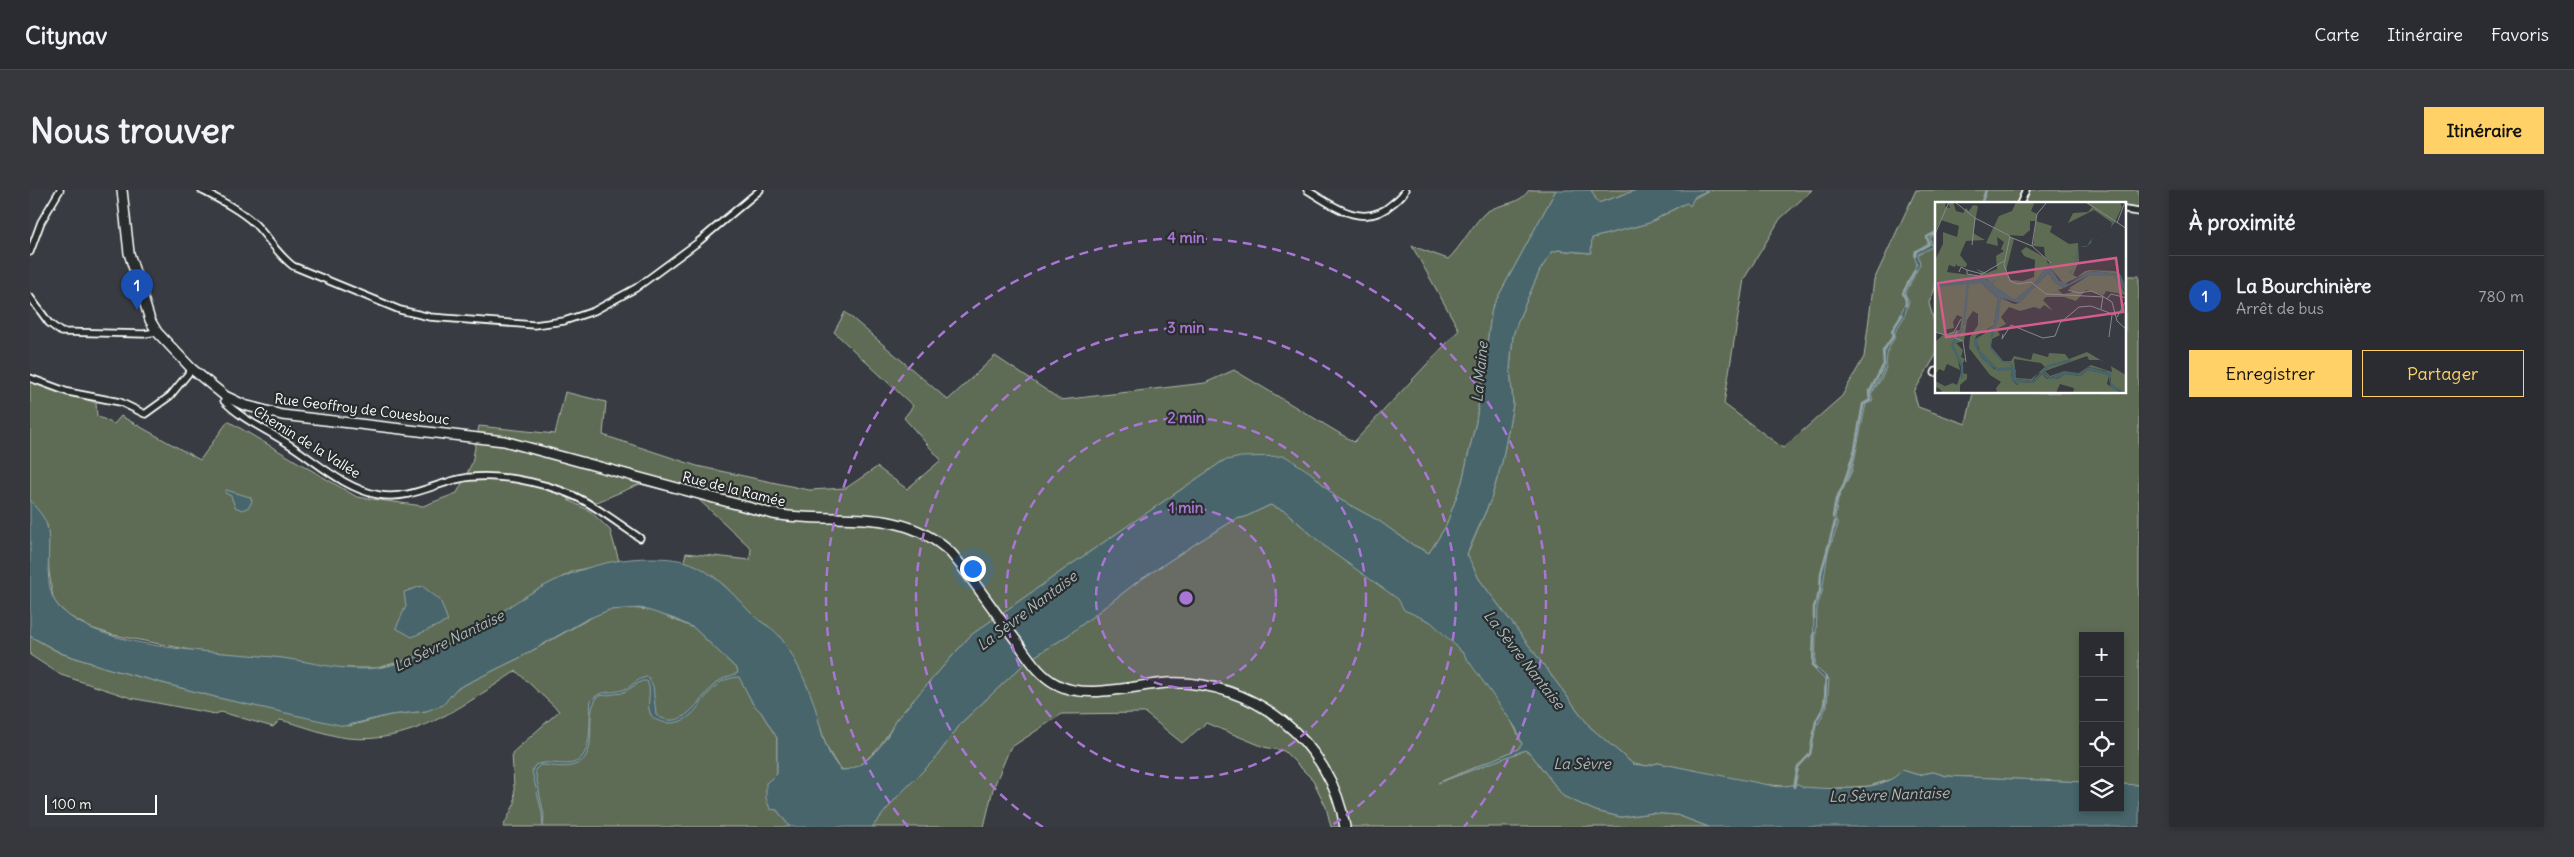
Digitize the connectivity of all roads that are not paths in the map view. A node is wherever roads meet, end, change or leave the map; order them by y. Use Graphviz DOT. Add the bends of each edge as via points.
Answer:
graph roads {
  1 [pos="60,190"];
  2 [pos="122,190"];
  3 [pos="201,190"];
  4 [pos="760,190"];
  5 [pos="1307,190"];
  6 [pos="1404,190"];
  7 [pos="2026,190"];
  8 [pos="2021,202"];
  9 [pos="2126,210"];
  10 [pos="2139,212"];
  11 [pos="30,252"];
  12 [pos="30,297"];
  13 [pos="158,332"];
  14 [pos="192,369"];
  15 [pos="30,378"];
  16 [pos="224,396"];
  17 [pos="470,435"];
  18 [pos="640,538"];
  19 [pos="1345,827"];
  1 -- 11 [label="street" via="41,222"];
  2 -- 13 [label="main road, Rue Geoffroy de Couesbouc" via="132,262 143,301"];
  3 -- 4 [label="street" via="230,205 255,224 279,255 293,266 400,310 430,317 534,325 564,321 594,311 636,288 697,243"];
  5 -- 6 [label="street" via="1357,216 1376,215 1389,207"];
  7 -- 8 [label="street"];
  9 -- 10 [label="street"];
  12 -- 13 [label="street" via="61,332"];
  13 -- 14 [label="main road, Rue Geoffroy de Couesbouc"];
  14 -- 15 [label="street" via="173,392 145,414 120,402 68,392"];
  14 -- 16 [label="main road, Rue Geoffroy de Couesbouc"];
  16 -- 17 [label="main road, Rue Geoffroy de Couesbouc" via="282,415"];
  16 -- 18 [label="street, Chemin de la Vallée" via="224,401 234,412 365,491 395,496 471,477 512,479 547,486 585,502"];
  17 -- 19 [label="main road, Rue de la Ramée" via="535,448 773,514 903,523 934,538 951,553 1037,669 1058,685 1078,691 1188,684 1240,695 1267,709 1301,736 1323,765"];
}
